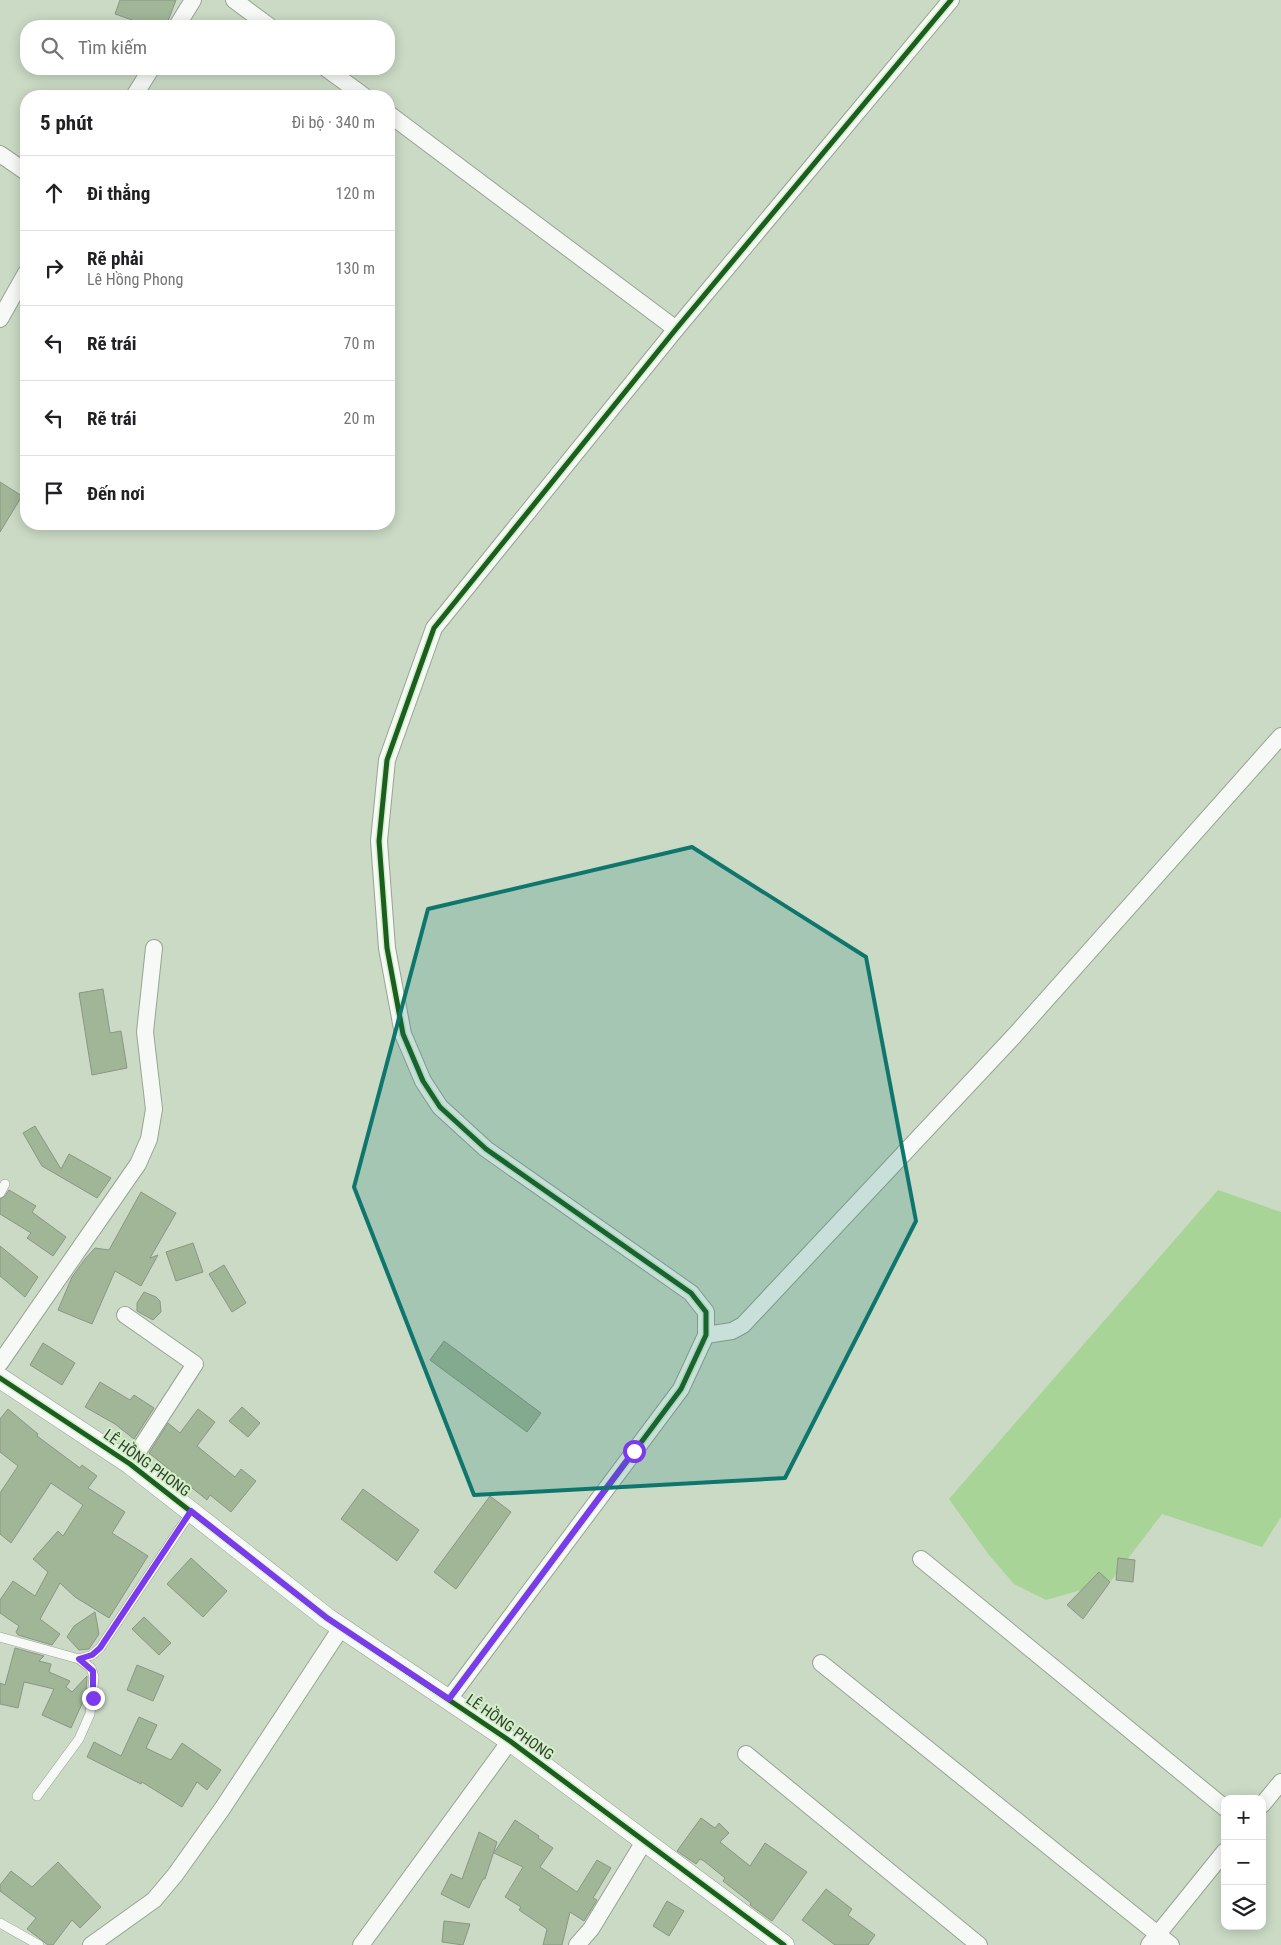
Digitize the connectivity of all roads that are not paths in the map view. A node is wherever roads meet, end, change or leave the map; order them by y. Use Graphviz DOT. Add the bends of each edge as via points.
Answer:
graph roads {
  1 [pos="193,0"];
  2 [pos="234,0"];
  3 [pos="951,0"];
  4 [pos="181,20"];
  5 [pos="261,20"];
  6 [pos="147,75"];
  7 [pos="335,75"];
  8 [pos="138,90"];
  9 [pos="356,90"];
  10 [pos="395,118"];
  11 [pos="0,154"];
  12 [pos="20,168"];
  13 [pos="20,283"];
  14 [pos="0,318"];
  15 [pos="676,328"];
  16 [pos="1281,736"];
  17 [pos="154,948"];
  18 [pos="5,1184"];
  19 [pos="0,1193"];
  20 [pos="125,1315"];
  21 [pos="706,1335"];
  22 [pos="0,1363"];
  23 [pos="0,1378"];
  24 [pos="130,1464"];
  25 [pos="191,1511"];
  26 [pos="921,1559"];
  27 [pos="341,1628"];
  28 [pos="0,1637"];
  29 [pos="79,1659"];
  30 [pos="821,1663"];
  31 [pos="449,1699"];
  32 [pos="510,1741"];
  33 [pos="746,1754"];
  34 [pos="1281,1782"];
  35 [pos="37,1796"];
  36 [pos="1266,1800"];
  37 [pos="1221,1805"];
  38 [pos="645,1840"];
  39 [pos="1221,1856"];
  40 [pos="0,1923"];
  41 [pos="1153,1940"];
  42 [pos="39,1945"];
  43 [pos="91,1945"];
  44 [pos="361,1945"];
  45 [pos="577,1945"];
  46 [pos="783,1945"];
  47 [pos="979,1945"];
  48 [pos="1171,1945"];
  1 -- 4 [label="street"];
  2 -- 5 [label="street"];
  3 -- 15 [label="street"];
  6 -- 8 [label="street"];
  7 -- 9 [label="street"];
  10 -- 15 [label="street"];
  11 -- 12 [label="street"];
  13 -- 14 [label="street"];
  15 -- 21 [label="street" via="434,628 387,760 379,841 387,948 403,1034 422,1081 440,1107 486,1149 691,1293 706,1312"];
  16 -- 21 [label="street" via="1014,1036 743,1325 732,1332"];
  17 -- 22 [label="street" via="145,1032 154,1109 149,1139 138,1164"];
  18 -- 19 [label="lane"];
  20 -- 24 [label="street" via="195,1364"];
  21 -- 31 [label="street" via="681,1389"];
  23 -- 24 [label="street, LÊ HỒNG PHONG"];
  24 -- 25 [label="street, LÊ HỒNG PHONG"];
  25 -- 27 [label="street, LÊ HỒNG PHONG"];
  25 -- 29 [label="lane" via="100,1648"];
  26 -- 37 [label="street"];
  27 -- 31 [label="street, LÊ HỒNG PHONG"];
  27 -- 43 [label="street" via="228,1801 174,1875 154,1900"];
  28 -- 29 [label="lane"];
  29 -- 35 [label="lane" via="91,1668 94,1677 90,1714 79,1738"];
  30 -- 41 [label="street"];
  31 -- 32 [label="street, LÊ HỒNG PHONG"];
  32 -- 38 [label="street, LÊ HỒNG PHONG"];
  32 -- 44 [label="street"];
  33 -- 47 [label="street"];
  34 -- 36 [label="street"];
  38 -- 45 [label="street" via="591,1929"];
  38 -- 46 [label="street, LÊ HỒNG PHONG"];
  39 -- 41 [label="street"];
  40 -- 42 [label="lane"];
  41 -- 48 [label="street"];
}
